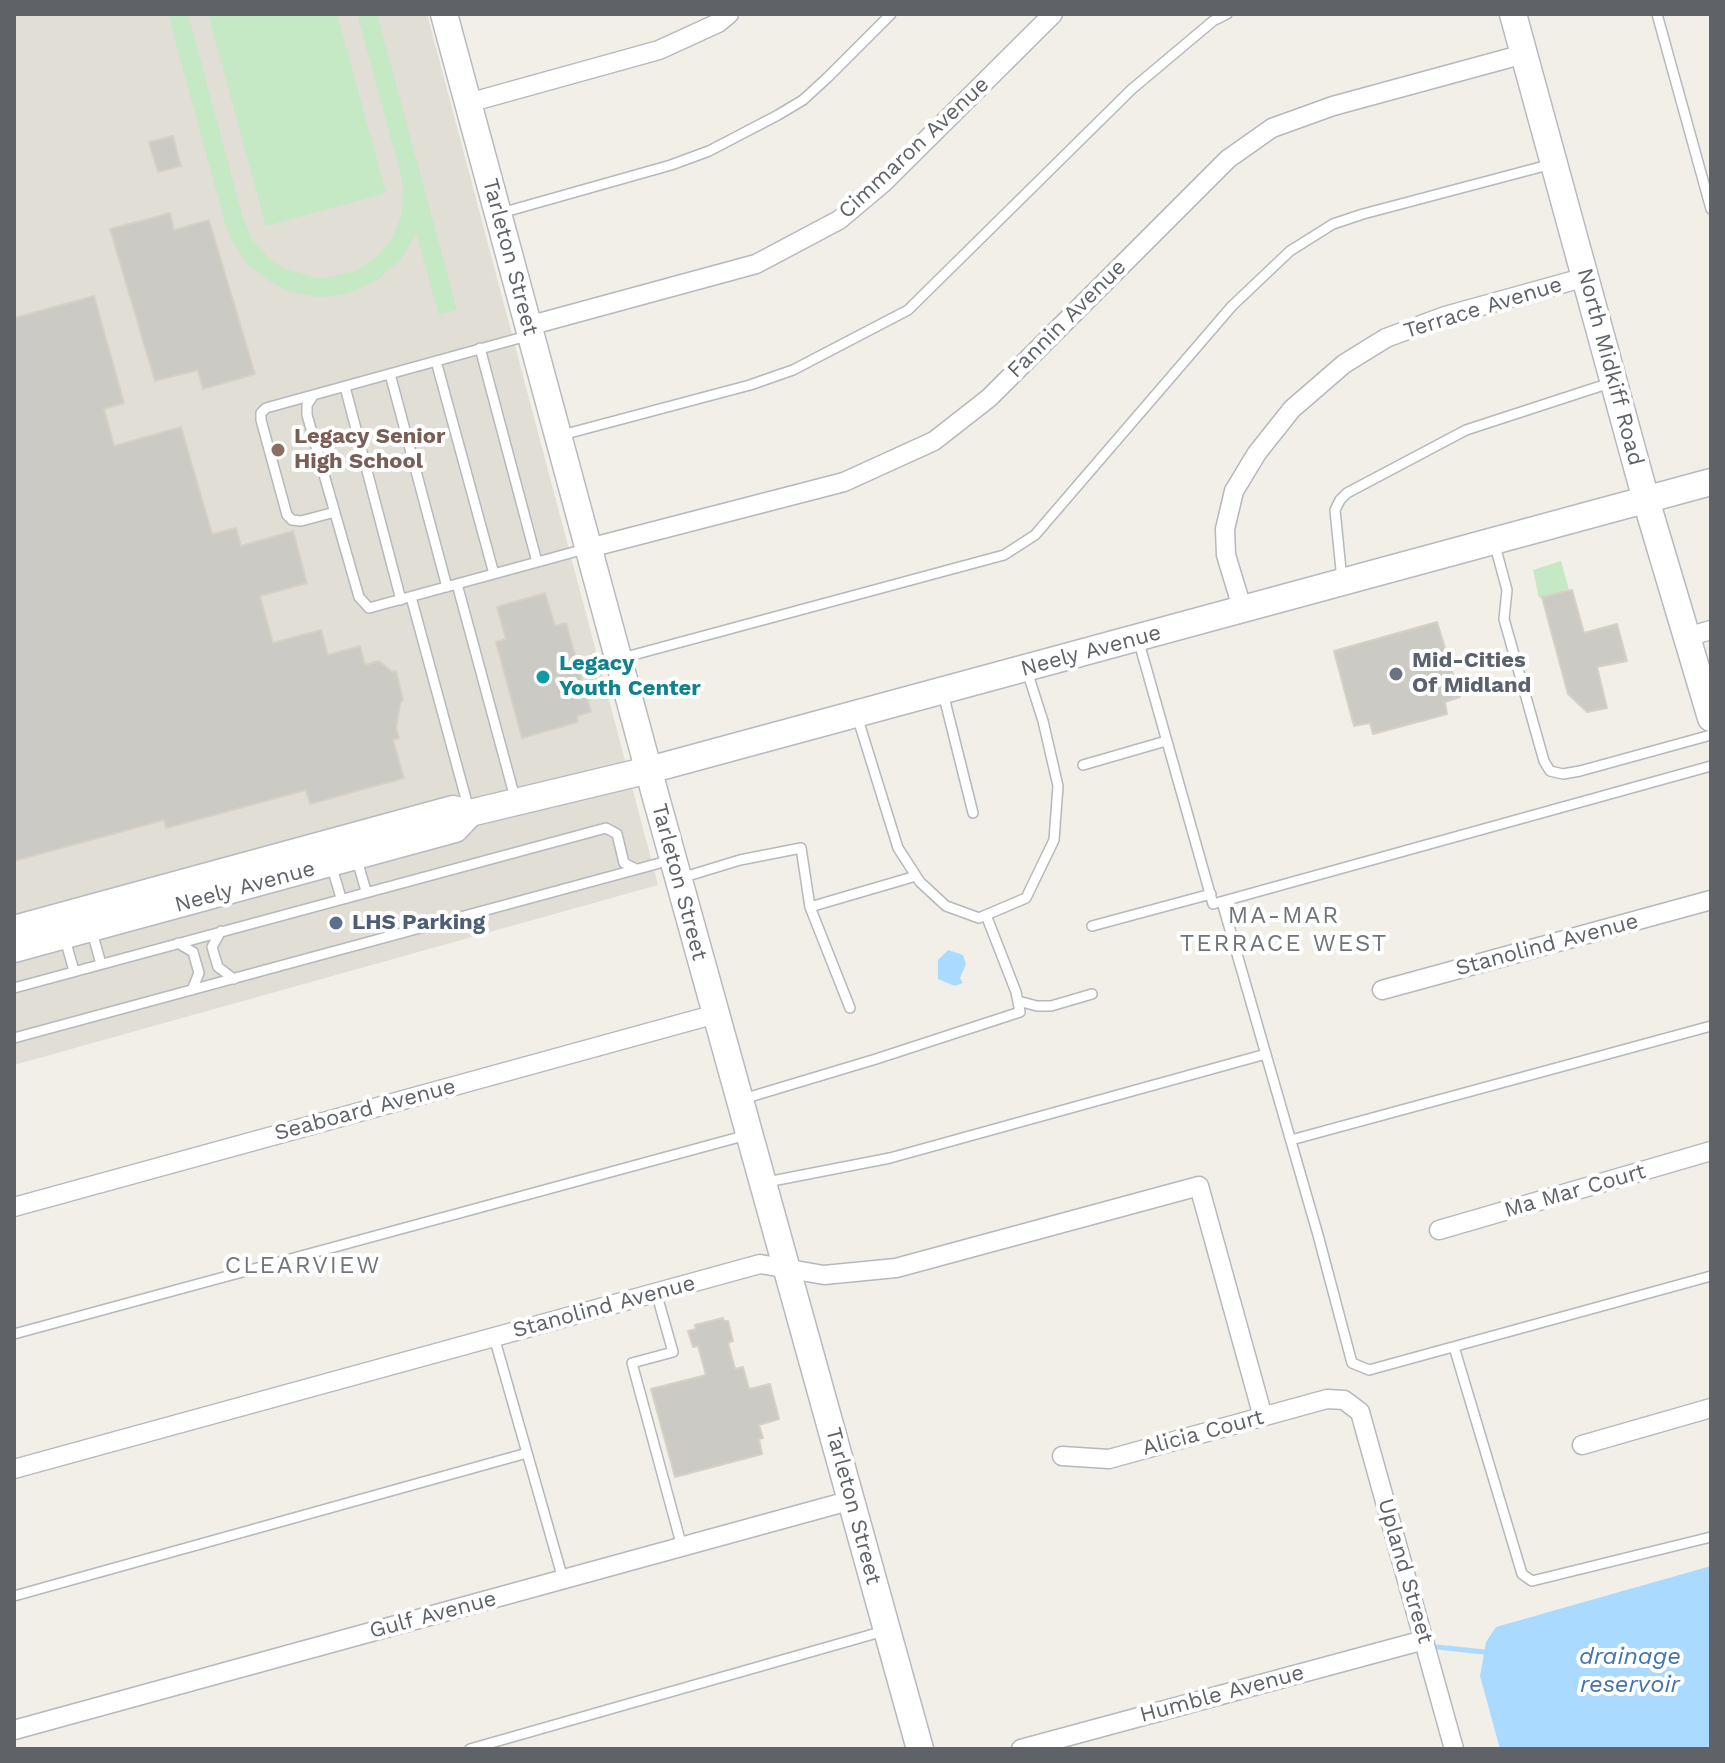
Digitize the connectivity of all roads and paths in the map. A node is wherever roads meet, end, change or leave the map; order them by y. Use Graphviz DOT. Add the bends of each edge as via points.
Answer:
graph roads {
  1 [pos="444,14"];
  2 [pos="729,14"];
  3 [pos="891,14"];
  4 [pos="1053,14"];
  5 [pos="1227,14"];
  6 [pos="1513,14"];
  7 [pos="1657,14"];
  8 [pos="1524,54"];
  9 [pos="468,103"];
  10 [pos="1554,164"];
  11 [pos="1711,209"];
  12 [pos="498,213"];
  13 [pos="1586,277"];
  14 [pos="530,330"];
  15 [pos="480,348"];
  16 [pos="436,361"];
  17 [pos="390,374"];
  18 [pos="1614,382"];
  19 [pos="345,387"];
  20 [pos="313,396"];
  21 [pos="559,436"];
  22 [pos="1711,482"];
  23 [pos="1646,500"];
  24 [pos="335,512"];
  25 [pos="1494,542"];
  26 [pos="589,548"];
  27 [pos="537,562"];
  28 [pos="494,574"];
  29 [pos="1343,584"];
  30 [pos="452,586"];
  31 [pos="406,598"];
  32 [pos="1243,611"];
  33 [pos="1699,634"];
  34 [pos="1138,639"];
  35 [pos="619,659"];
  36 [pos="1026,668"];
  37 [pos="942,690"];
  38 [pos="856,713"];
  39 [pos="1711,718"];
  40 [pos="1711,735"];
  41 [pos="1166,741"];
  42 [pos="1083,765"];
  43 [pos="1711,766"];
  44 [pos="649,770"];
  45 [pos="516,801"];
  46 [pos="470,813"];
  47 [pos="973,813"];
  48 [pos="344,861"];
  49 [pos="636,869"];
  50 [pos="676,869"];
  51 [pos="916,876"];
  52 [pos="366,891"];
  53 [pos="1211,894"];
  54 [pos="341,898"];
  55 [pos="1711,900"];
  56 [pos="1222,902"];
  57 [pos="810,907"];
  58 [pos="986,915"];
  59 [pos="1092,926"];
  60 [pos="91,928"];
  61 [pos="14,929"];
  62 [pos="221,931"];
  63 [pos="64,936"];
  64 [pos="178,943"];
  65 [pos="14,949"];
  66 [pos="101,964"];
  67 [pos="74,971"];
  68 [pos="234,979"];
  69 [pos="14,988"];
  70 [pos="192,990"];
  71 [pos="1382,990"];
  72 [pos="1092,994"];
  73 [pos="1018,1001"];
  74 [pos="850,1008"];
  75 [pos="716,1014"];
  76 [pos="1711,1026"];
  77 [pos="14,1038"];
  78 [pos="1266,1054"];
  79 [pos="740,1099"];
  80 [pos="750,1134"];
  81 [pos="1291,1140"];
  82 [pos="1711,1151"];
  83 [pos="764,1183"];
  84 [pos="14,1207"];
  85 [pos="1439,1230"];
  86 [pos="787,1267"];
  87 [pos="1711,1276"];
  88 [pos="656,1292"];
  89 [pos="14,1334"];
  90 [pos="494,1337"];
  91 [pos="1454,1347"];
  92 [pos="1344,1400"];
  93 [pos="1711,1408"];
  94 [pos="1263,1417"];
  95 [pos="1582,1445"];
  96 [pos="527,1453"];
  97 [pos="1062,1456"];
  98 [pos="14,1469"];
  99 [pos="852,1500"];
  100 [pos="1711,1537"];
  101 [pos="682,1547"];
  102 [pos="563,1579"];
  103 [pos="14,1596"];
  104 [pos="887,1630"];
  105 [pos="1424,1640"];
  106 [pos="14,1730"];
  107 [pos="470,1749"];
  108 [pos="920,1749"];
  109 [pos="1021,1749"];
  110 [pos="1454,1749"];
  1 -- 9 [label="street, Tarleton Street"];
  2 -- 9 [label="street" via="659,50"];
  3 -- 12 [label="lane" via="803,100 750,130 671,165"];
  4 -- 14 [label="street, Cimmaron Avenue" via="839,220 756,264"];
  5 -- 21 [label="lane" via="1132,89 908,310 793,370"];
  6 -- 8 [label="street, North Midkiff Road"];
  7 -- 11 [label="lane"];
  8 -- 10 [label="street, North Midkiff Road"];
  8 -- 26 [label="street, Fannin Avenue" via="1272,128 1228,159 989,398 934,441 844,482"];
  9 -- 12 [label="street, Tarleton Street"];
  10 -- 13 [label="street, North Midkiff Road"];
  10 -- 35 [label="lane" via="1363,214 1333,224 1290,251 1232,306 1022,546 981,562"];
  12 -- 14 [label="street, Tarleton Street"];
  13 -- 18 [label="street, North Midkiff Road"];
  13 -- 32 [label="street, Terrace Avenue" via="1386,338 1344,364 1292,409 1234,491 1225,529 1226,555"];
  14 -- 15 [label="lane"];
  14 -- 21 [label="street, Tarleton Street"];
  15 -- 16 [label="lane"];
  15 -- 27 [label="lane"];
  16 -- 17 [label="lane"];
  16 -- 28 [label="lane"];
  17 -- 19 [label="lane"];
  17 -- 30 [label="lane"];
  18 -- 23 [label="street, North Midkiff Road"];
  18 -- 29 [label="lane" via="1466,430 1347,493 1335,510"];
  19 -- 20 [label="lane"];
  19 -- 31 [label="lane"];
  20 -- 24 [label="lane" via="307,415"];
  20 -- 24 [label="lane" via="266,408 261,420 287,515 301,521"];
  21 -- 26 [label="street, Tarleton Street"];
  22 -- 23 [label="street, Neely Avenue"];
  23 -- 25 [label="street, Neely Avenue"];
  23 -- 33 [label="street, North Midkiff Road"];
  24 -- 31 [label="lane" via="359,597 369,608"];
  25 -- 29 [label="street, Neely Avenue"];
  25 -- 40 [label="lane" via="1507,590 1504,619 1550,771 1580,771"];
  26 -- 27 [label="lane"];
  26 -- 35 [label="street, Tarleton Street"];
  27 -- 28 [label="lane"];
  28 -- 30 [label="lane"];
  29 -- 32 [label="street, Neely Avenue"];
  30 -- 31 [label="lane"];
  30 -- 45 [label="lane"];
  31 -- 46 [label="lane"];
  32 -- 34 [label="street, Neely Avenue"];
  33 -- 39 [label="street, North Midkiff Road"];
  34 -- 36 [label="street, Neely Avenue"];
  34 -- 41 [label="lane"];
  35 -- 44 [label="street, Tarleton Street"];
  36 -- 37 [label="street, Neely Avenue"];
  36 -- 58 [label="lane" via="1058,786 1054,840 1026,898"];
  37 -- 38 [label="street, Neely Avenue"];
  37 -- 47 [label="lane"];
  38 -- 44 [label="street, Neely Avenue"];
  38 -- 51 [label="lane" via="898,848"];
  41 -- 42 [label="lane"];
  41 -- 53 [label="lane"];
  43 -- 56 [label="lane"];
  44 -- 45 [label="street, Neely Avenue"];
  44 -- 50 [label="street, Tarleton Street"];
  45 -- 46 [label="street, Neely Avenue"];
  46 -- 48 [label="street, Neely Avenue" via="455,829"];
  46 -- 61 [label="street, Neely Avenue" via="453,809"];
  48 -- 52 [label="lane"];
  48 -- 54 [label="lane"];
  48 -- 60 [label="street, Neely Avenue"];
  49 -- 50 [label="lane"];
  49 -- 52 [label="lane" via="624,863 617,834 606,828"];
  49 -- 68 [label="lane"];
  50 -- 57 [label="lane" via="801,848"];
  50 -- 75 [label="street, Tarleton Street"];
  51 -- 57 [label="lane"];
  51 -- 58 [label="lane" via="946,906 979,918"];
  52 -- 54 [label="lane"];
  53 -- 56 [label="lane" via="1213,904"];
  53 -- 59 [label="lane"];
  54 -- 62 [label="lane"];
  55 -- 71 [label="street, Stanolind Avenue"];
  56 -- 78 [label="lane"];
  57 -- 74 [label="lane"];
  58 -- 73 [label="lane"];
  60 -- 63 [label="street, Neely Avenue"];
  60 -- 66 [label="lane"];
  62 -- 64 [label="lane"];
  62 -- 68 [label="lane" via="212,947 218,967"];
  63 -- 65 [label="street, Neely Avenue"];
  63 -- 67 [label="lane"];
  64 -- 66 [label="lane"];
  64 -- 70 [label="lane" via="193,952 199,973"];
  66 -- 67 [label="lane"];
  67 -- 69 [label="lane"];
  68 -- 70 [label="lane"];
  70 -- 77 [label="lane"];
  72 -- 73 [label="lane" via="1051,1006"];
  73 -- 79 [label="lane" via="1020,1012"];
  75 -- 79 [label="street, Tarleton Street"];
  75 -- 84 [label="street, Seaboard Avenue"];
  76 -- 81 [label="lane"];
  78 -- 81 [label="lane"];
  78 -- 83 [label="lane" via="890,1158"];
  79 -- 80 [label="street, Tarleton Street"];
  80 -- 83 [label="street, Tarleton Street"];
  80 -- 89 [label="lane"];
  81 -- 91 [label="lane" via="1352,1363 1369,1370"];
  82 -- 85 [label="street, Ma Mar Court"];
  83 -- 86 [label="street, Tarleton Street"];
  86 -- 88 [label="street, Stanolind Avenue" via="760,1264"];
  86 -- 94 [label="street, Stanolind Avenue" via="824,1275 896,1268 1199,1186"];
  86 -- 99 [label="street, Tarleton Street"];
  87 -- 91 [label="lane"];
  88 -- 90 [label="street, Stanolind Avenue"];
  88 -- 101 [label="lane" via="673,1352 632,1363"];
  90 -- 96 [label="lane"];
  90 -- 98 [label="street, Stanolind Avenue"];
  91 -- 100 [label="lane" via="1522,1574 1532,1581"];
  92 -- 94 [label="street, Alicia Court" via="1327,1399"];
  92 -- 105 [label="street, Upland Street" via="1360,1412"];
  93 -- 95 [label="street"];
  94 -- 97 [label="street, Alicia Court" via="1109,1459"];
  96 -- 102 [label="lane"];
  96 -- 103 [label="lane"];
  99 -- 101 [label="street, Gulf Avenue"];
  99 -- 104 [label="street, Tarleton Street"];
  101 -- 102 [label="street, Gulf Avenue"];
  102 -- 106 [label="street, Gulf Avenue"];
  104 -- 107 [label="lane"];
  104 -- 108 [label="street, Tarleton Street"];
  105 -- 109 [label="street, Humble Avenue"];
  105 -- 110 [label="street, Upland Street"];
}
